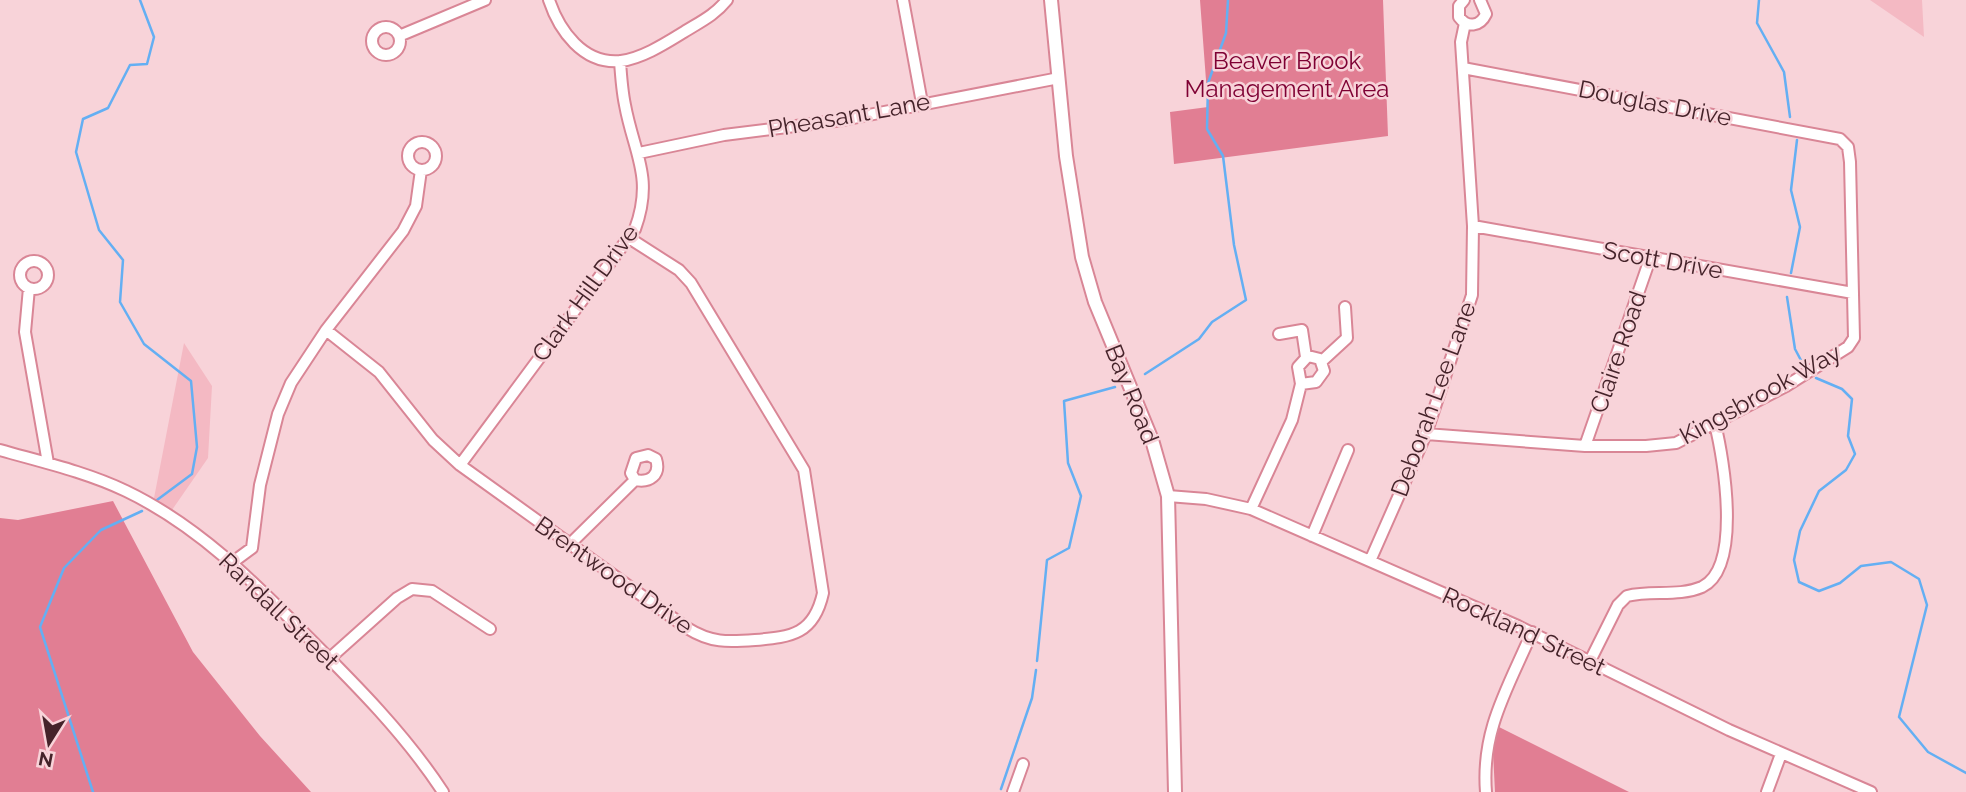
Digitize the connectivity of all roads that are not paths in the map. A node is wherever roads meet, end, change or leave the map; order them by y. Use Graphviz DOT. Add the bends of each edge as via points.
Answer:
graph roads {
  1 [pos="485,0"];
  2 [pos="549,0"];
  3 [pos="727,0"];
  4 [pos="903,0"];
  5 [pos="1051,0"];
  6 [pos="1464,0"];
  7 [pos="1483,1"];
  8 [pos="1465,23"];
  9 [pos="399,36"];
  10 [pos="620,61"];
  11 [pos="1463,68"];
  12 [pos="1059,78"];
  13 [pos="922,103"];
  14 [pos="1846,143"];
  15 [pos="639,153"];
  16 [pos="421,170"];
  17 [pos="1473,226"];
  18 [pos="629,238"];
  19 [pos="1650,259"];
  20 [pos="29,288"];
  21 [pos="1853,293"];
  22 [pos="1345,307"];
  23 [pos="326,330"];
  24 [pos="1279,334"];
  25 [pos="1306,357"];
  26 [pos="1322,361"];
  27 [pos="1301,384"];
  28 [pos="1715,424"];
  29 [pos="1426,434"];
  30 [pos="1585,446"];
  31 [pos="0,450"];
  32 [pos="1348,450"];
  33 [pos="48,463"];
  34 [pos="460,465"];
  35 [pos="635,480"];
  36 [pos="1168,496"];
  37 [pos="1251,509"];
  38 [pos="1312,536"];
  39 [pos="570,544"];
  40 [pos="1370,561"];
  41 [pos="233,562"];
  42 [pos="490,629"];
  43 [pos="1532,632"];
  44 [pos="330,659"];
  45 [pos="1590,661"];
  46 [pos="1781,754"];
  47 [pos="1023,764"];
  48 [pos="443,792"];
  49 [pos="1013,792"];
  50 [pos="1175,792"];
  51 [pos="1486,792"];
  52 [pos="1768,792"];
  53 [pos="1871,792"];
  1 -- 9 [label="street"];
  2 -- 10 [label="street" via="557,24 580,49"];
  3 -- 10 [label="street" via="713,15 666,43"];
  4 -- 13 [label="street"];
  5 -- 12 [label="main road, Bay Road"];
  6 -- 8 [label="street, Deborah Lee Lane" via="1458,13"];
  7 -- 8 [label="street" via="1486,13 1482,21"];
  8 -- 11 [label="street, Deborah Lee Lane"];
  10 -- 15 [label="street, Clark Hill Drive" via="624,105"];
  11 -- 14 [label="street, Douglas Drive" via="1831,136"];
  11 -- 17 [label="street, Deborah Lee Lane"];
  12 -- 13 [label="street, Pheasant Lane"];
  12 -- 36 [label="main road, Bay Road" via="1082,257 1152,440"];
  13 -- 15 [label="street, Pheasant Lane"];
  14 -- 21 [label="street, Kingsbrook Way"];
  15 -- 18 [label="street, Clark Hill Drive" via="645,193"];
  16 -- 23 [label="street" via="416,206 403,231"];
  17 -- 19 [label="street, Scott Drive"];
  17 -- 29 [label="street, Deborah Lee Lane" via="1472,295"];
  18 -- 34 [label="street, Clark Hill Drive"];
  18 -- 39 [label="street, Brentwood Drive" via="691,283 804,470 821,575 820,608 796,634 782,639 724,643 705,639"];
  19 -- 21 [label="street, Scott Drive"];
  19 -- 30 [label="street, Claire Road"];
  20 -- 33 [label="street" via="25,331"];
  21 -- 28 [label="street, Kingsbrook Way" via="1854,338 1848,347"];
  22 -- 26 [label="street" via="1347,338"];
  23 -- 34 [label="street, Brentwood Drive" via="379,372"];
  23 -- 41 [label="street" via="291,383 278,414 260,485 252,548"];
  24 -- 25 [label="street" via="1302,330"];
  25 -- 26 [label="street"];
  25 -- 27 [label="street" via="1297,367"];
  26 -- 27 [label="street" via="1324,371 1319,380"];
  27 -- 37 [label="street" via="1292,420"];
  28 -- 30 [label="street, Kingsbrook Way" via="1661,445"];
  28 -- 45 [label="street" via="1724,495 1725,556 1721,568 1702,586 1677,593 1628,596 1618,605"];
  29 -- 30 [label="street, Kingsbrook Way"];
  29 -- 40 [label="street, Deborah Lee Lane"];
  31 -- 33 [label="street, Randall Street"];
  32 -- 38 [label="street"];
  33 -- 41 [label="street, Randall Street" via="127,491"];
  34 -- 39 [label="street, Brentwood Drive"];
  35 -- 39 [label="street"];
  36 -- 37 [label="street, Rockland Street"];
  36 -- 50 [label="main road, Bay Road"];
  37 -- 38 [label="street, Rockland Street"];
  38 -- 40 [label="street, Rockland Street"];
  40 -- 43 [label="street, Rockland Street"];
  41 -- 44 [label="street, Randall Street"];
  42 -- 44 [label="street" via="432,591 412,589"];
  43 -- 45 [label="street, Rockland Street"];
  43 -- 51 [label="street" via="1489,732"];
  44 -- 48 [label="street, Randall Street" via="421,759"];
  45 -- 46 [label="street, Rockland Street"];
  46 -- 52 [label="street"];
  46 -- 53 [label="street, Rockland Street"];
  47 -- 49 [label="street"];
}
